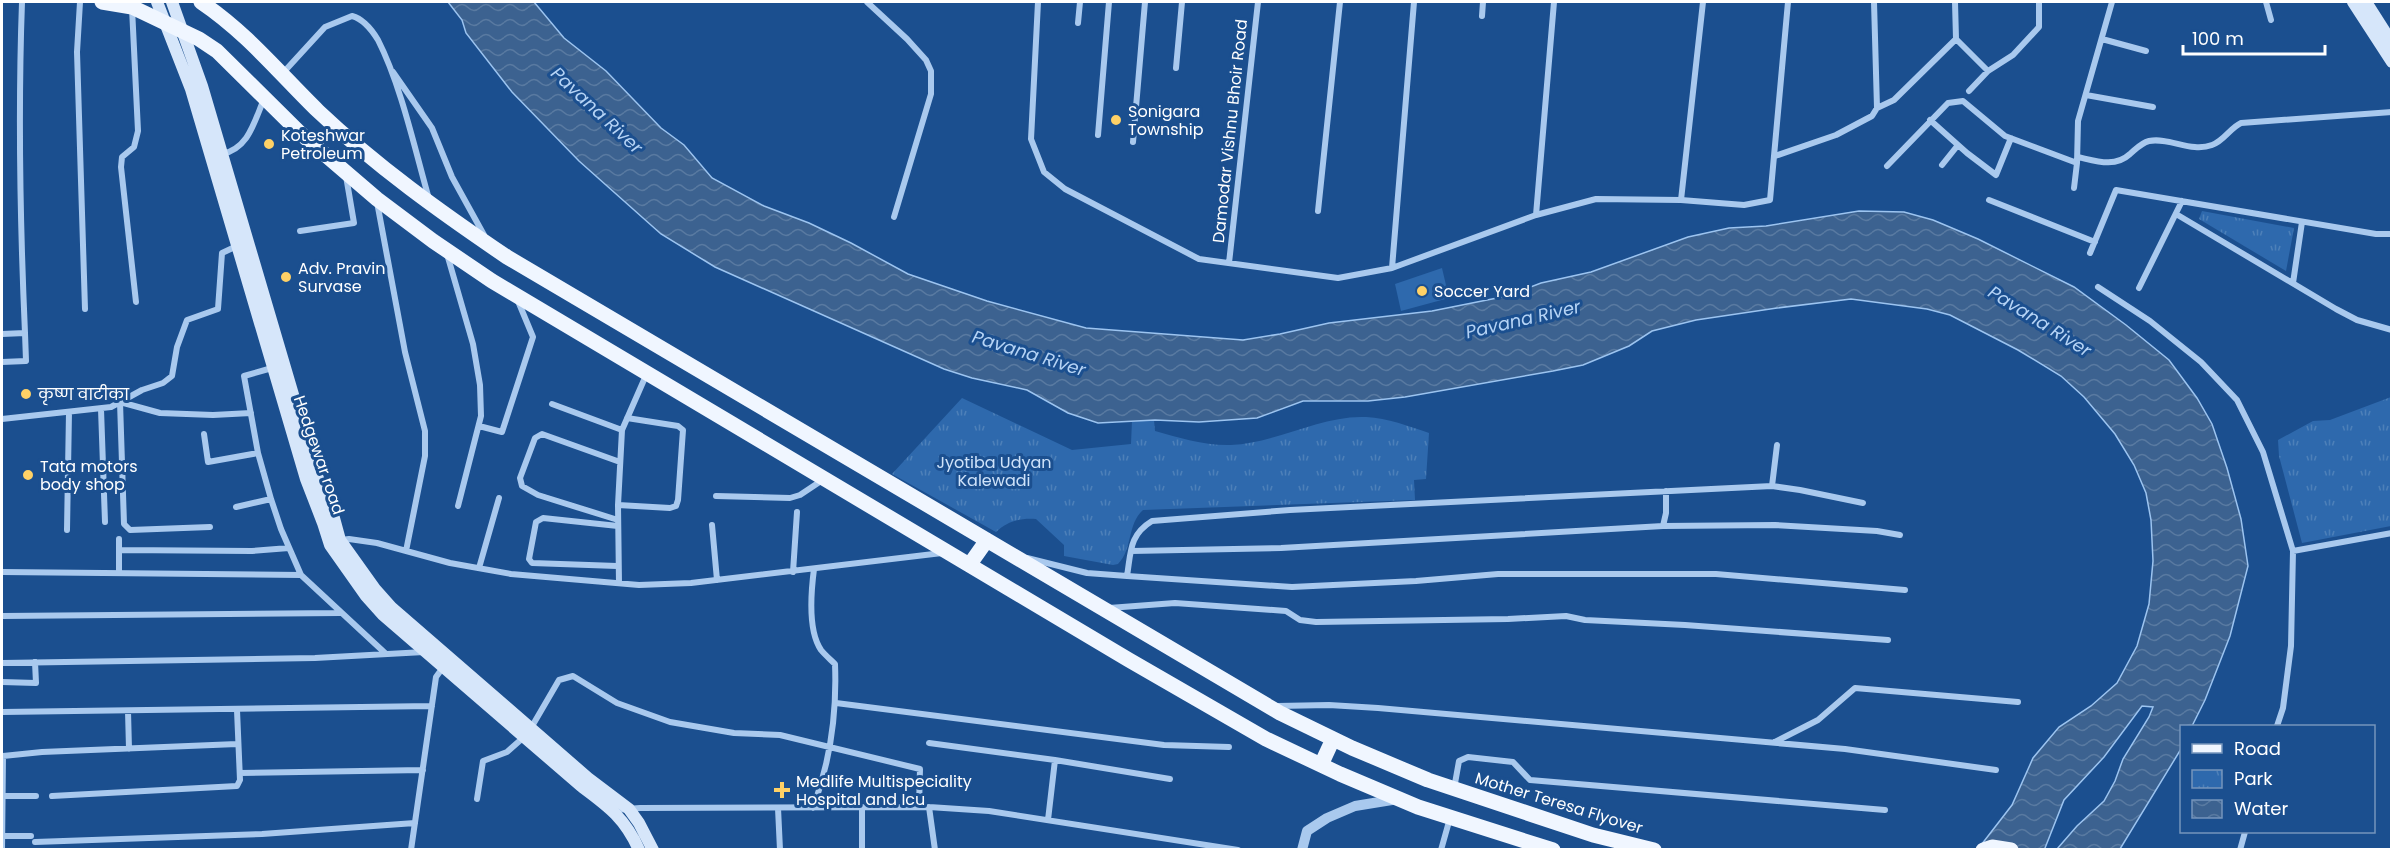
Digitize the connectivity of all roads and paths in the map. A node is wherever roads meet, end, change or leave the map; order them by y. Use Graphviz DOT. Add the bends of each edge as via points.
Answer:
graph roads {
  1 [pos="22,2"];
  2 [pos="80,2"];
  3 [pos="102,2"];
  4 [pos="157,2"];
  5 [pos="172,2"];
  6 [pos="201,2"];
  7 [pos="867,2"];
  8 [pos="1038,2"];
  9 [pos="1080,2"];
  10 [pos="1110,2"];
  11 [pos="1145,2"];
  12 [pos="1182,2"];
  13 [pos="1258,2"];
  14 [pos="1340,2"];
  15 [pos="1414,2"];
  16 [pos="1483,2"];
  17 [pos="1554,2"];
  18 [pos="1703,2"];
  19 [pos="1788,2"];
  20 [pos="1874,2"];
  21 [pos="1955,2"];
  22 [pos="2039,2"];
  23 [pos="2112,2"];
  24 [pos="2266,2"];
  25 [pos="2353,2"];
  26 [pos="2366,2"];
  27 [pos="132,7"];
  28 [pos="215,7"];
  29 [pos="1482,15"];
  30 [pos="2271,20"];
  31 [pos="1078,23"];
  32 [pos="166,24"];
  33 [pos="182,31"];
  34 [pos="1956,39"];
  35 [pos="2102,39"];
  36 [pos="2391,43"];
  37 [pos="2145,51"];
  38 [pos="2391,62"];
  39 [pos="389,67"];
  40 [pos="1176,68"];
  41 [pos="1988,71"];
  42 [pos="282,74"];
  43 [pos="1969,91"];
  44 [pos="2086,95"];
  45 [pos="265,98"];
  46 [pos="2153,107"];
  47 [pos="1877,108"];
  48 [pos="2391,112"];
  49 [pos="1930,120"];
  50 [pos="1098,135"];
  51 [pos="2011,138"];
  52 [pos="1133,142"];
  53 [pos="1958,145"];
  54 [pos="215,155"];
  55 [pos="1775,156"];
  56 [pos="2077,160"];
  57 [pos="1942,165"];
  58 [pos="1887,166"];
  59 [pos="345,172"];
  60 [pos="2074,188"];
  61 [pos="377,199"];
  62 [pos="1681,200"];
  63 [pos="1989,200"];
  64 [pos="2182,201"];
  65 [pos="430,203"];
  66 [pos="1318,211"];
  67 [pos="2176,214"];
  68 [pos="1536,215"];
  69 [pos="894,217"];
  70 [pos="2302,222"];
  71 [pos="300,231"];
  72 [pos="2391,234"];
  73 [pos="2095,242"];
  74 [pos="242,245"];
  75 [pos="489,245"];
  76 [pos="446,250"];
  77 [pos="2090,253"];
  78 [pos="1229,263"];
  79 [pos="1392,268"];
  80 [pos="2293,283"];
  81 [pos="2098,287"];
  82 [pos="2139,288"];
  83 [pos="515,295"];
  84 [pos="136,302"];
  85 [pos="85,309"];
  86 [pos="2391,330"];
  87 [pos="24,333"];
  88 [pos="2,334"];
  89 [pos="2,362"];
  90 [pos="272,368"];
  91 [pos="647,373"];
  92 [pos="120,402"];
  93 [pos="552,404"];
  94 [pos="101,409"];
  95 [pos="69,412"];
  96 [pos="251,413"];
  97 [pos="627,418"];
  98 [pos="2,419"];
  99 [pos="479,426"];
  100 [pos="622,430"];
  101 [pos="204,434"];
  102 [pos="1776,445"];
  103 [pos="258,453"];
  104 [pos="620,462"];
  105 [pos="825,478"];
  106 [pos="1772,486"];
  107 [pos="1666,491"];
  108 [pos="717,496"];
  109 [pos="499,498"];
  110 [pos="271,499"];
  111 [pos="1863,503"];
  112 [pos="618,505"];
  113 [pos="458,506"];
  114 [pos="236,507"];
  115 [pos="797,512"];
  116 [pos="105,522"];
  117 [pos="618,523"];
  118 [pos="712,525"];
  119 [pos="1663,525"];
  120 [pos="210,527"];
  121 [pos="67,530"];
  122 [pos="2391,533"];
  123 [pos="1900,535"];
  124 [pos="119,539"];
  125 [pos="987,540"];
  126 [pos="335,542"];
  127 [pos="289,548"];
  128 [pos="120,550"];
  129 [pos="406,551"];
  130 [pos="1131,551"];
  131 [pos="2293,551"];
  132 [pos="950,552"];
  133 [pos="1011,555"];
  134 [pos="970,564"];
  135 [pos="617,566"];
  136 [pos="479,568"];
  137 [pos="814,570"];
  138 [pos="2,572"];
  139 [pos="792,572"];
  140 [pos="119,573"];
  141 [pos="301,575"];
  142 [pos="1128,576"];
  143 [pos="717,580"];
  144 [pos="619,583"];
  145 [pos="1905,590"];
  146 [pos="1103,609"];
  147 [pos="340,613"];
  148 [pos="2,616"];
  149 [pos="1888,640"];
  150 [pos="425,652"];
  151 [pos="385,653"];
  152 [pos="35,662"];
  153 [pos="2,663"];
  154 [pos="446,663"];
  155 [pos="2,682"];
  156 [pos="2018,702"];
  157 [pos="836,703"];
  158 [pos="432,706"];
  159 [pos="1267,706"];
  160 [pos="237,710"];
  161 [pos="128,711"];
  162 [pos="2,712"];
  163 [pos="2277,725"];
  164 [pos="528,733"];
  165 [pos="1333,739"];
  166 [pos="929,742"];
  167 [pos="1775,742"];
  168 [pos="237,744"];
  169 [pos="829,746"];
  170 [pos="1229,747"];
  171 [pos="129,749"];
  172 [pos="1055,760"];
  173 [pos="1321,765"];
  174 [pos="423,770"];
  175 [pos="1996,770"];
  176 [pos="240,773"];
  177 [pos="1170,779"];
  178 [pos="1454,789"];
  179 [pos="3,796"];
  180 [pos="36,796"];
  181 [pos="52,796"];
  182 [pos="477,799"];
  183 [pos="1398,799"];
  184 [pos="862,807"];
  185 [pos="919,807"];
  186 [pos="929,807"];
  187 [pos="778,808"];
  188 [pos="813,808"];
  189 [pos="628,809"];
  190 [pos="614,810"];
  191 [pos="1885,810"];
  192 [pos="1450,818"];
  193 [pos="1048,820"];
  194 [pos="415,823"];
  195 [pos="2244,833"];
  196 [pos="2,836"];
  197 [pos="31,836"];
  198 [pos="35,842"];
  199 [pos="647,848"];
  200 [pos="2,849"];
  201 [pos="411,849"];
  202 [pos="780,849"];
  203 [pos="862,849"];
  204 [pos="935,849"];
  205 [pos="1238,849"];
  206 [pos="1302,849"];
  207 [pos="1441,849"];
  208 [pos="1553,849"];
  209 [pos="1654,849"];
  210 [pos="1983,849"];
  211 [pos="2011,849"];
  212 [pos="2240,849"];
  1 -- 87 [label="street" via="20,201"];
  2 -- 85 [label="street" via="77,52"];
  3 -- 27 [label="main road"];
  4 -- 32 [label="main road, Hedgewar road"];
  5 -- 33 [label="main road, Hedgewar road"];
  6 -- 28 [label="main road, Mother Teresa Flyover"];
  7 -- 69 [label="street" via="907,39 931,70 931,94"];
  8 -- 78 [label="street" via="1031,139 1044,172 1065,189 1199,259"];
  9 -- 31 [label="street"];
  10 -- 50 [label="street"];
  11 -- 52 [label="street"];
  12 -- 40 [label="street"];
  13 -- 78 [label="street, Damodar Vishnu Bhoir Road"];
  14 -- 66 [label="street"];
  15 -- 79 [label="street"];
  16 -- 29 [label="street"];
  17 -- 68 [label="street"];
  18 -- 62 [label="street"];
  19 -- 55 [label="street"];
  20 -- 47 [label="street"];
  21 -- 34 [label="street"];
  22 -- 41 [label="street" via="2039,27 2013,55"];
  23 -- 35 [label="street"];
  24 -- 30 [label="street"];
  25 -- 38 [label="main road"];
  26 -- 36 [label="main road"];
  27 -- 32 [label="main road"];
  27 -- 84 [label="street" via="138,131 134,147 122,157 121,167"];
  28 -- 42 [label="main road, Mother Teresa Flyover"];
  32 -- 33 [label="main road"];
  32 -- 54 [label="main road, Hedgewar road"];
  33 -- 45 [label="main road" via="217,51"];
  33 -- 54 [label="main road, Hedgewar road" via="202,86"];
  34 -- 41 [label="street"];
  34 -- 47 [label="street" via="1894,100"];
  35 -- 37 [label="street"];
  35 -- 44 [label="street"];
  39 -- 42 [label="street" via="377,39 363,21 351,16 326,27"];
  39 -- 65 [label="street"];
  39 -- 75 [label="street" via="432,128 452,177"];
  41 -- 43 [label="street"];
  42 -- 65 [label="main road, Mother Teresa Flyover" via="319,112"];
  44 -- 46 [label="street"];
  44 -- 56 [label="street" via="2079,122"];
  45 -- 54 [label="street" via="246,140 232,152"];
  45 -- 59 [label="main road"];
  47 -- 55 [label="street" via="1872,116 1836,135"];
  48 -- 56 [label="street" via="2241,123 2210,146 2196,148 2151,140 2116,163"];
  49 -- 51 [label="street" via="1948,103 1964,101"];
  49 -- 53 [label="street"];
  49 -- 58 [label="street"];
  51 -- 53 [label="street" via="1996,175"];
  51 -- 56 [label="street"];
  53 -- 57 [label="street"];
  54 -- 74 [label="main road, Hedgewar road"];
  55 -- 62 [label="street" via="1770,200 1744,205"];
  56 -- 60 [label="street"];
  59 -- 61 [label="main road"];
  59 -- 71 [label="street" via="354,223"];
  61 -- 76 [label="main road"];
  61 -- 129 [label="street" via="390,278 426,437 419,495"];
  62 -- 68 [label="street" via="1596,200"];
  63 -- 73 [label="street"];
  64 -- 67 [label="street"];
  64 -- 70 [label="street"];
  64 -- 73 [label="street" via="2116,190"];
  65 -- 75 [label="main road, Mother Teresa Flyover"];
  67 -- 80 [label="street"];
  67 -- 82 [label="street"];
  68 -- 79 [label="street"];
  70 -- 72 [label="street"];
  70 -- 80 [label="street"];
  73 -- 77 [label="street"];
  74 -- 90 [label="main road, Hedgewar road"];
  74 -- 92 [label="street" via="222,253 218,309 187,320 172,376"];
  74 -- 126 [label="main road, Hedgewar road" via="334,518"];
  75 -- 125 [label="main road, Mother Teresa Flyover"];
  76 -- 83 [label="main road"];
  76 -- 99 [label="street" via="473,344 480,385"];
  78 -- 79 [label="street" via="1338,278"];
  80 -- 86 [label="street" via="2357,320"];
  81 -- 131 [label="street" via="2193,355 2237,400 2263,452"];
  83 -- 91 [label="main road"];
  83 -- 99 [label="street" via="533,337 502,432"];
  87 -- 88 [label="street"];
  87 -- 89 [label="street" via="26,361"];
  90 -- 96 [label="street" via="244,376"];
  90 -- 126 [label="main road, Hedgewar road" via="310,494"];
  91 -- 97 [label="street"];
  91 -- 105 [label="main road"];
  92 -- 94 [label="street"];
  92 -- 96 [label="street" via="160,413"];
  92 -- 120 [label="street" via="124,524 130,530"];
  93 -- 100 [label="street"];
  94 -- 95 [label="street"];
  94 -- 116 [label="street"];
  95 -- 98 [label="street"];
  95 -- 121 [label="street"];
  96 -- 103 [label="street"];
  97 -- 100 [label="street"];
  97 -- 112 [label="street" via="683,430 678,500 670,508"];
  99 -- 113 [label="street"];
  100 -- 104 [label="street"];
  101 -- 103 [label="street" via="208,462"];
  102 -- 106 [label="street"];
  103 -- 110 [label="street"];
  104 -- 112 [label="street"];
  104 -- 117 [label="street" via="542,434 535,438 520,478 522,486 538,495"];
  105 -- 108 [label="street" via="790,498"];
  105 -- 132 [label="main road"];
  106 -- 107 [label="street"];
  106 -- 111 [label="street"];
  107 -- 119 [label="street"];
  107 -- 130 [label="street" via="1163,519 1138,530"];
  109 -- 136 [label="street"];
  110 -- 114 [label="street"];
  110 -- 127 [label="street"];
  112 -- 117 [label="street"];
  115 -- 139 [label="street"];
  117 -- 135 [label="street"];
  117 -- 135 [label="street" via="543,518 536,522 529,559 532,563 558,566"];
  118 -- 143 [label="street"];
  119 -- 123 [label="street" via="1775,525"];
  119 -- 130 [label="street" via="1281,548"];
  122 -- 131 [label="street"];
  124 -- 128 [label="street"];
  125 -- 133 [label="main road, Mother Teresa Flyover"];
  125 -- 134 [label="main road"];
  126 -- 129 [label="street" via="349,539"];
  126 -- 150 [label="main road, Hedgewar road" via="366,596"];
  126 -- 154 [label="main road, Hedgewar road"];
  127 -- 128 [label="street"];
  127 -- 141 [label="street"];
  128 -- 140 [label="street"];
  129 -- 136 [label="street"];
  130 -- 142 [label="street"];
  131 -- 163 [label="street" via="2292,646"];
  132 -- 134 [label="main road"];
  132 -- 137 [label="street"];
  133 -- 142 [label="street" via="1087,573"];
  133 -- 146 [label="main road, Mother Teresa Flyover"];
  134 -- 173 [label="main road" via="1266,739"];
  135 -- 144 [label="street"];
  136 -- 144 [label="street"];
  137 -- 139 [label="street"];
  137 -- 157 [label="street" via="810,598 813,621 821,650 835,664"];
  138 -- 140 [label="street"];
  139 -- 143 [label="street"];
  140 -- 141 [label="street"];
  141 -- 147 [label="street"];
  142 -- 145 [label="street" via="1292,587 1498,574 1716,574"];
  143 -- 144 [label="street"];
  146 -- 149 [label="street" via="1175,603 1286,611 1300,620 1316,622 1566,616"];
  146 -- 159 [label="main road, Mother Teresa Flyover"];
  147 -- 148 [label="street"];
  147 -- 151 [label="street"];
  150 -- 151 [label="street"];
  150 -- 154 [label="main road, Hedgewar road"];
  151 -- 152 [label="street" via="315,658"];
  152 -- 153 [label="street"];
  152 -- 155 [label="street" via="36,683"];
  154 -- 158 [label="street" via="436,677"];
  154 -- 164 [label="main road, Hedgewar road"];
  156 -- 167 [label="street" via="1855,688 1818,720"];
  157 -- 169 [label="street"];
  157 -- 170 [label="street" via="1164,745"];
  158 -- 160 [label="street"];
  158 -- 174 [label="street"];
  159 -- 165 [label="main road, Mother Teresa Flyover"];
  159 -- 167 [label="street" via="1378,708"];
  160 -- 161 [label="street"];
  160 -- 168 [label="street"];
  161 -- 162 [label="street"];
  161 -- 171 [label="street"];
  164 -- 169 [label="street" via="559,680 573,676 618,703 669,722 734,733 780,735"];
  164 -- 182 [label="street" via="507,752 483,761"];
  164 -- 189 [label="main road, Hedgewar road"];
  164 -- 190 [label="main road, Hedgewar road" via="581,786"];
  165 -- 173 [label="main road"];
  165 -- 178 [label="main road, Mother Teresa Flyover"];
  166 -- 172 [label="street"];
  167 -- 175 [label="street"];
  168 -- 171 [label="street"];
  168 -- 176 [label="street"];
  169 -- 185 [label="street" via="920,769"];
  169 -- 188 [label="street"];
  171 -- 179 [label="street" via="3,756"];
  172 -- 177 [label="street"];
  172 -- 193 [label="street"];
  173 -- 183 [label="main road"];
  174 -- 176 [label="street"];
  174 -- 194 [label="street"];
  176 -- 181 [label="street" via="239,785 235,787"];
  178 -- 191 [label="street" via="1459,761 1468,757 1513,762 1530,780"];
  178 -- 209 [label="main road, Mother Teresa Flyover" via="1593,835"];
  179 -- 180 [label="street"];
  179 -- 196 [label="street"];
  183 -- 192 [label="main road"];
  183 -- 206 [label="street" via="1355,806 1327,818 1307,831"];
  184 -- 185 [label="street"];
  184 -- 188 [label="street"];
  184 -- 203 [label="street"];
  185 -- 186 [label="street"];
  186 -- 193 [label="street"];
  186 -- 204 [label="street"];
  187 -- 188 [label="street"];
  187 -- 189 [label="street"];
  187 -- 202 [label="street"];
  189 -- 190 [label="street"];
  189 -- 199 [label="main road, Hedgewar road"];
  190 -- 199 [label="main road, Hedgewar road"];
  192 -- 207 [label="street"];
  192 -- 208 [label="main road"];
  193 -- 205 [label="street"];
  194 -- 198 [label="street" via="262,834"];
  194 -- 201 [label="street"];
  195 -- 212 [label="street"];
  196 -- 197 [label="street"];
  196 -- 200 [label="street"];
  210 -- 211 [label="main road"];
}
